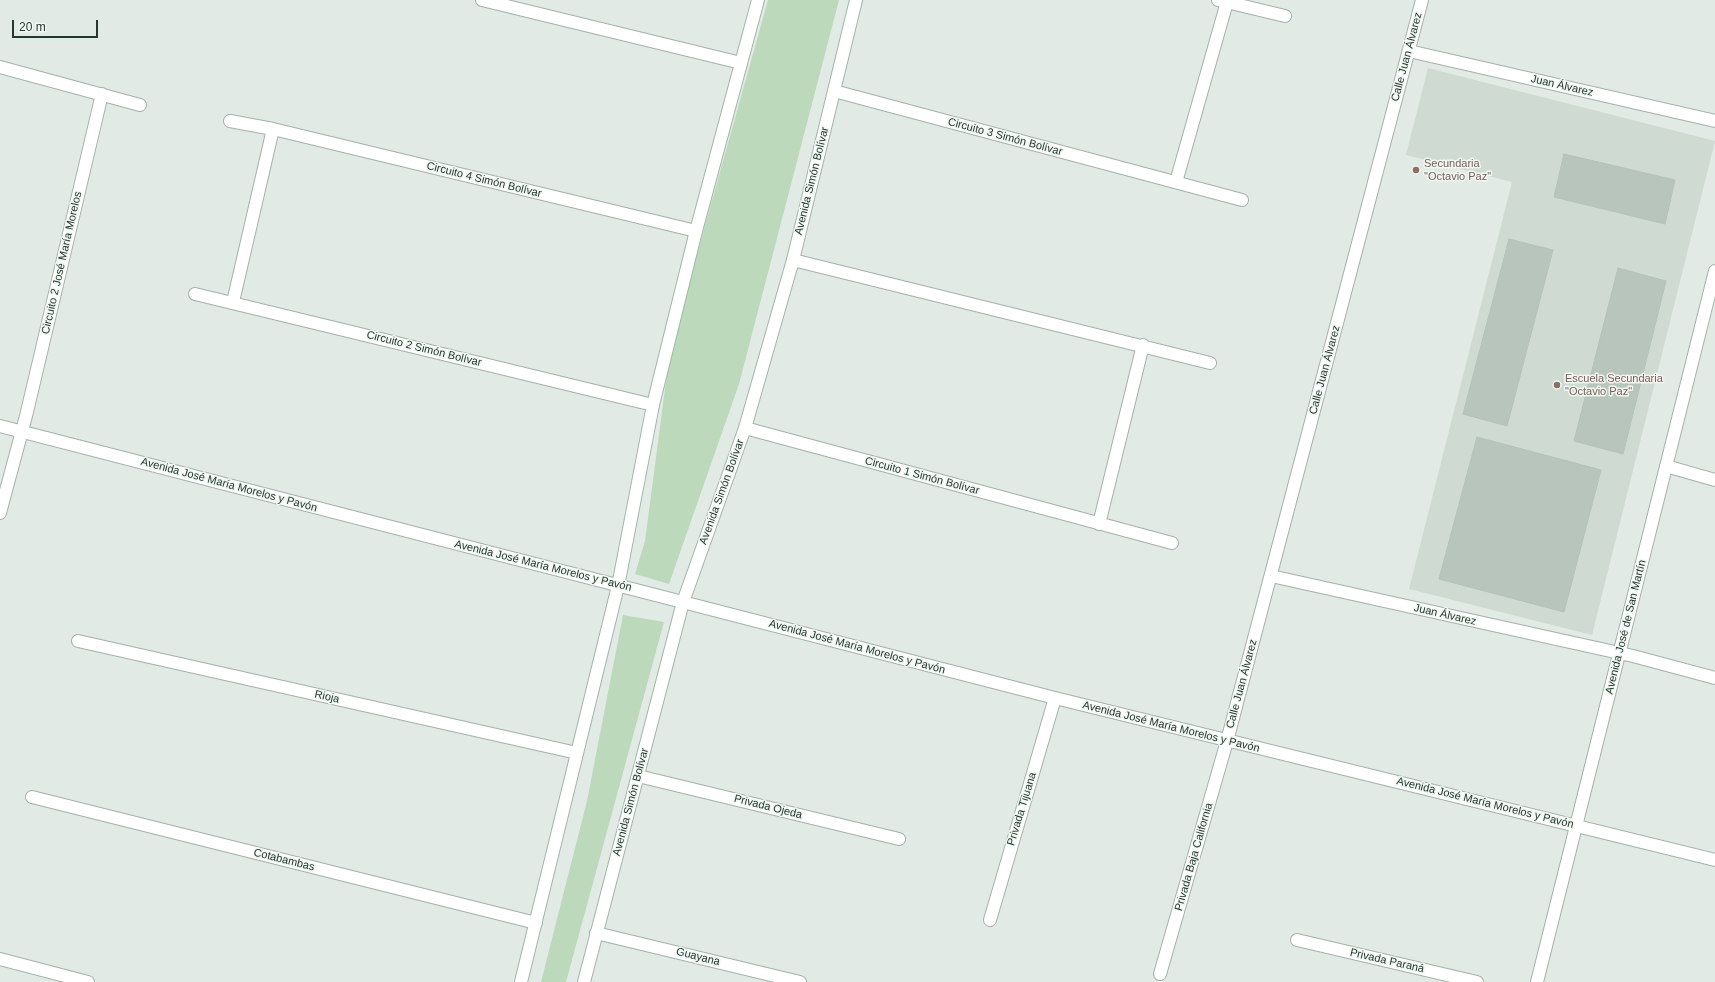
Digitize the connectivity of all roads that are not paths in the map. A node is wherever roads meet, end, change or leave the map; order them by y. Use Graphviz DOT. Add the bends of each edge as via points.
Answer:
graph roads {
  1 [pos="482,0"];
  2 [pos="758,0"];
  3 [pos="856,0"];
  4 [pos="1422,0"];
  5 [pos="1222,1"];
  6 [pos="1285,16"];
  7 [pos="1409,51"];
  8 [pos="741,63"];
  9 [pos="0,68"];
  10 [pos="834,91"];
  11 [pos="102,94"];
  12 [pos="140,104"];
  13 [pos="230,120"];
  14 [pos="1715,121"];
  15 [pos="273,129"];
  16 [pos="1176,182"];
  17 [pos="1242,200"];
  18 [pos="696,232"];
  19 [pos="793,260"];
  20 [pos="1715,271"];
  21 [pos="195,294"];
  22 [pos="233,302"];
  23 [pos="1710,314"];
  24 [pos="1143,345"];
  25 [pos="1210,363"];
  26 [pos="653,405"];
  27 [pos="0,426"];
  28 [pos="745,428"];
  29 [pos="22,431"];
  30 [pos="1666,466"];
  31 [pos="1715,480"];
  32 [pos="0,513"];
  33 [pos="1099,524"];
  34 [pos="1172,543"];
  35 [pos="1271,576"];
  36 [pos="618,586"];
  37 [pos="683,602"];
  38 [pos="78,641"];
  39 [pos="1620,654"];
  40 [pos="1715,678"];
  41 [pos="1055,698"];
  42 [pos="1227,741"];
  43 [pos="577,753"];
  44 [pos="638,776"];
  45 [pos="32,797"];
  46 [pos="1576,825"];
  47 [pos="899,839"];
  48 [pos="1715,860"];
  49 [pos="990,920"];
  50 [pos="536,923"];
  51 [pos="596,932"];
  52 [pos="1297,940"];
  53 [pos="0,959"];
  54 [pos="1160,974"];
  55 [pos="88,982"];
  56 [pos="521,982"];
  57 [pos="584,982"];
  58 [pos="800,982"];
  59 [pos="1476,982"];
  60 [pos="1538,982"];
  1 -- 8 [label="street"];
  2 -- 8 [label="street"];
  3 -- 10 [label="street, Avenida Simón Bolívar"];
  4 -- 7 [label="street, Calle Juan Álvarez"];
  5 -- 6 [label="street"];
  5 -- 16 [label="street"];
  7 -- 14 [label="street, Juan Álvarez"];
  7 -- 35 [label="street, Calle Juan Álvarez"];
  8 -- 18 [label="street"];
  9 -- 11 [label="street"];
  10 -- 16 [label="street, Circuito 3 Simón Bolívar"];
  10 -- 19 [label="street, Avenida Simón Bolívar"];
  11 -- 12 [label="street"];
  11 -- 29 [label="street, Circuito 2 José María Morelos"];
  13 -- 15 [label="street, Circuito 4 Simón Bolívar"];
  15 -- 18 [label="street, Circuito 4 Simón Bolívar"];
  15 -- 22 [label="street"];
  16 -- 17 [label="street, Circuito 3 Simón Bolívar"];
  18 -- 26 [label="street"];
  19 -- 24 [label="street"];
  19 -- 28 [label="street, Avenida Simón Bolívar"];
  20 -- 23 [label="street, Avenida José de San Martín"];
  21 -- 22 [label="street, Circuito 2 Simón Bolívar"];
  22 -- 26 [label="street, Circuito 2 Simón Bolívar"];
  23 -- 30 [label="street, Avenida José de San Martín"];
  24 -- 25 [label="street"];
  24 -- 33 [label="street"];
  26 -- 36 [label="street"];
  27 -- 29 [label="street, Avenida José María Morelos y Pavón"];
  28 -- 33 [label="street, Circuito 1 Simón Bolívar"];
  28 -- 37 [label="street, Avenida Simón Bolívar"];
  29 -- 32 [label="street, Circuito 2 José María Morelos"];
  29 -- 36 [label="street, Avenida José María Morelos y Pavón"];
  30 -- 31 [label="street"];
  30 -- 39 [label="street, Avenida José de San Martín"];
  33 -- 34 [label="street, Circuito 1 Simón Bolívar"];
  35 -- 39 [label="street, Juan Álvarez"];
  35 -- 42 [label="street, Calle Juan Álvarez"];
  36 -- 37 [label="street, Avenida José María Morelos y Pavón"];
  36 -- 43 [label="street"];
  37 -- 41 [label="street, Avenida José María Morelos y Pavón"];
  37 -- 44 [label="street, Avenida Simón Bolívar"];
  38 -- 43 [label="street, Rioja"];
  39 -- 40 [label="street, Juan Álvarez"];
  39 -- 46 [label="street, Avenida José de San Martín"];
  41 -- 42 [label="street, Avenida José María Morelos y Pavón"];
  41 -- 49 [label="street, Privada Tijuana"];
  42 -- 46 [label="street, Avenida José María Morelos y Pavón"];
  42 -- 54 [label="street, Privada Baja California"];
  43 -- 50 [label="street"];
  44 -- 47 [label="street, Privada Ojeda"];
  44 -- 51 [label="street, Avenida Simón Bolívar"];
  45 -- 50 [label="street, Cotabambas"];
  46 -- 48 [label="street, Avenida José María Morelos y Pavón"];
  46 -- 60 [label="street, Avenida José de San Martín"];
  50 -- 56 [label="street"];
  51 -- 57 [label="street, Avenida Simón Bolívar"];
  51 -- 58 [label="street, Guayana"];
  52 -- 59 [label="street, Privada Paraná"];
  53 -- 55 [label="street"];
}
